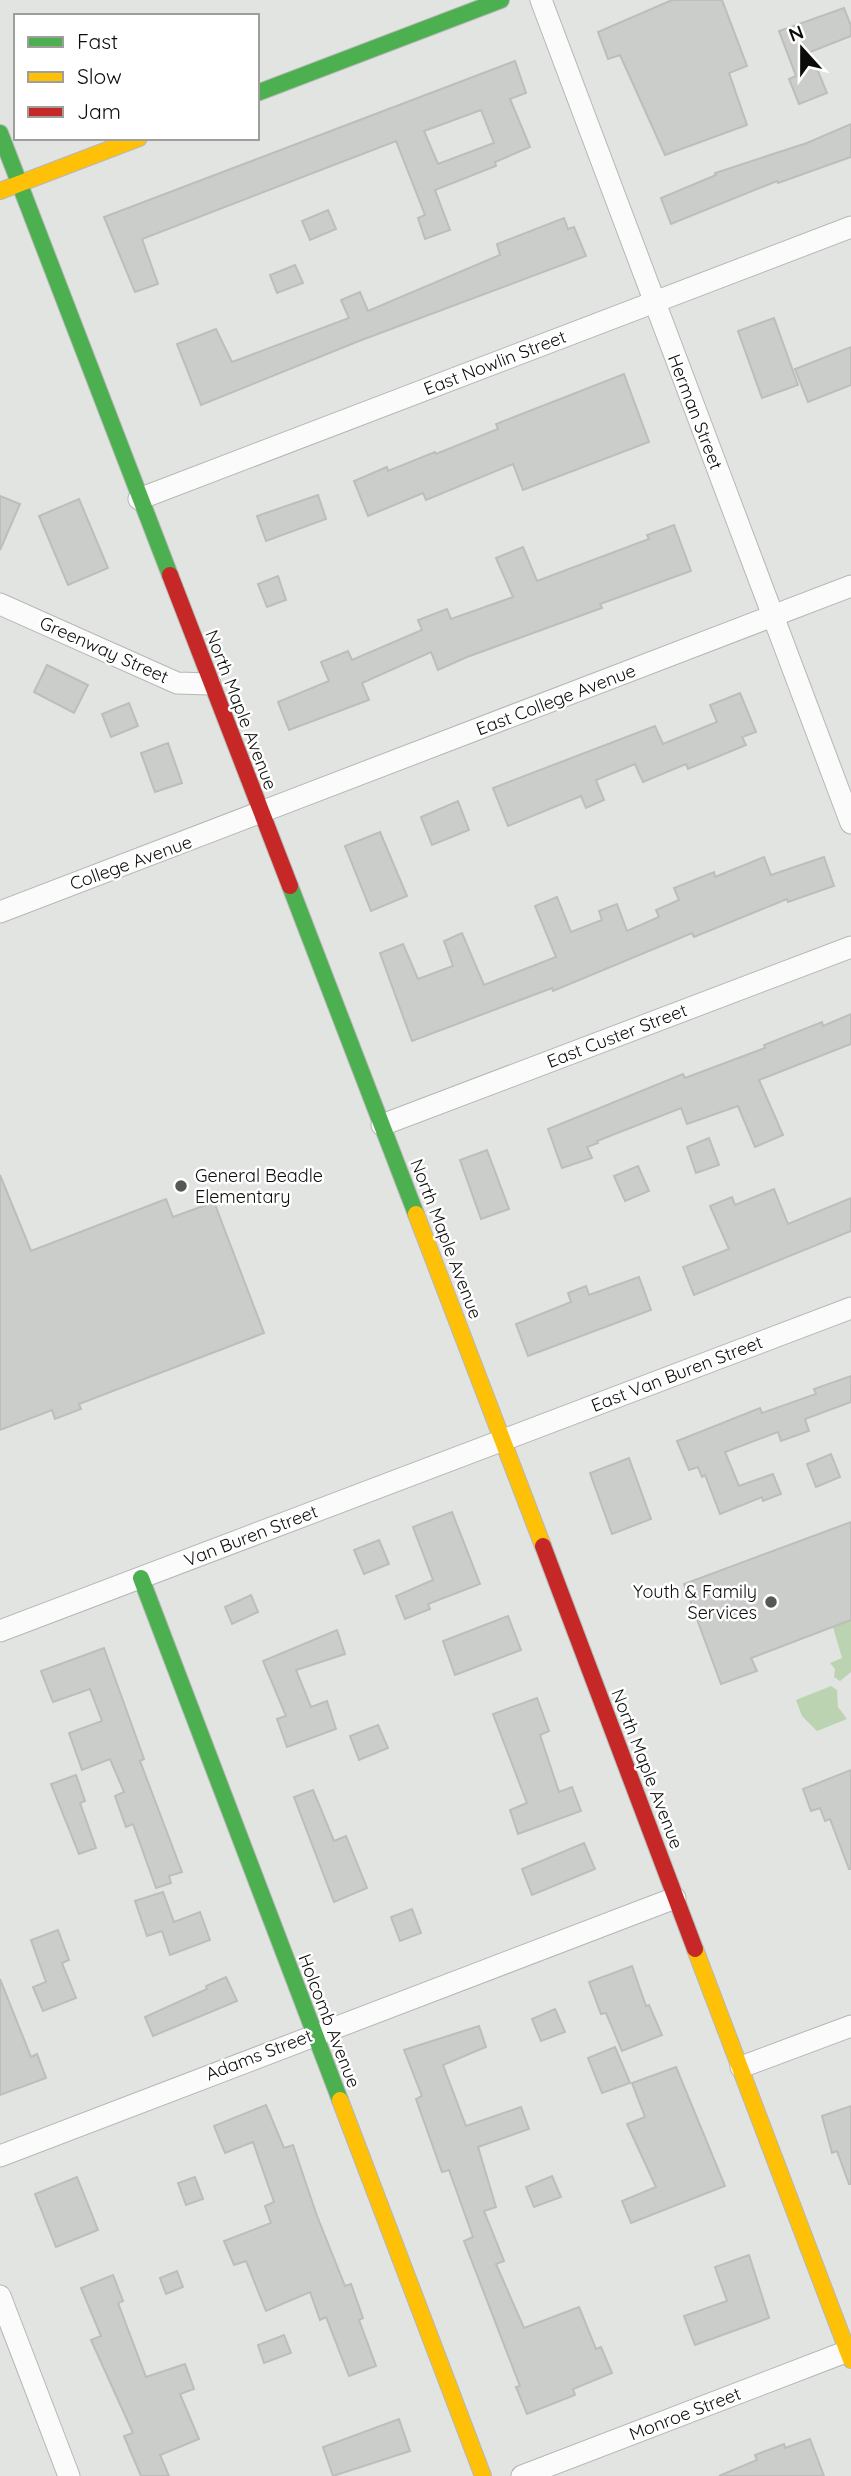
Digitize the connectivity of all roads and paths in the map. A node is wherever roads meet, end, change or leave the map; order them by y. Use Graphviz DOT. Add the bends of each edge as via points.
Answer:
graph roads {
  1 [pos="501,0"];
  2 [pos="541,0"];
  3 [pos="259,92"];
  4 [pos="0,133"];
  5 [pos="134,140"];
  6 [pos="19,184"];
  7 [pos="0,191"];
  8 [pos="851,227"];
  9 [pos="653,303"];
  10 [pos="139,499"];
  11 [pos="851,586"];
  12 [pos="0,604"];
  13 [pos="772,616"];
  14 [pos="210,684"];
  15 [pos="261,814"];
  16 [pos="851,822"];
  17 [pos="0,912"];
  18 [pos="851,947"];
  19 [pos="382,1125"];
  20 [pos="851,1308"];
  21 [pos="502,1440"];
  22 [pos="141,1578"];
  23 [pos="0,1632"];
  24 [pos="675,1898"];
  25 [pos="851,2026"];
  26 [pos="313,2034"];
  27 [pos="741,2067"];
  28 [pos="0,2156"];
  29 [pos="0,2296"];
  30 [pos="849,2356"];
  31 [pos="69,2476"];
  32 [pos="483,2476"];
  33 [pos="522,2476"];
  1 -- 3 [label="street"];
  2 -- 9 [label="street, Herman Street"];
  4 -- 6 [label="street, North Maple Avenue"];
  5 -- 6 [label="street"];
  6 -- 7 [label="street"];
  6 -- 10 [label="street, North Maple Avenue"];
  8 -- 9 [label="street, East Nowlin Street"];
  9 -- 10 [label="street, East Nowlin Street"];
  9 -- 13 [label="street, Herman Street"];
  10 -- 14 [label="street, North Maple Avenue"];
  11 -- 13 [label="street, East College Avenue"];
  12 -- 14 [label="street, Greenway Street" via="177,683"];
  13 -- 15 [label="street, East College Avenue"];
  13 -- 16 [label="street, Herman Street"];
  14 -- 15 [label="street, North Maple Avenue"];
  15 -- 17 [label="street, College Avenue"];
  15 -- 19 [label="street, North Maple Avenue"];
  18 -- 19 [label="street, East Custer Street"];
  19 -- 21 [label="street, North Maple Avenue"];
  20 -- 21 [label="street, East Van Buren Street"];
  21 -- 22 [label="street, Van Buren Street"];
  21 -- 24 [label="street, North Maple Avenue"];
  22 -- 23 [label="street, Van Buren Street"];
  22 -- 26 [label="street, Holcomb Avenue"];
  24 -- 26 [label="street, Adams Street"];
  24 -- 27 [label="street, North Maple Avenue"];
  25 -- 27 [label="street"];
  26 -- 28 [label="street, Adams Street"];
  26 -- 32 [label="street, Holcomb Avenue"];
  27 -- 30 [label="street, North Maple Avenue"];
  29 -- 31 [label="street"];
  30 -- 33 [label="street, Monroe Street"];
}
